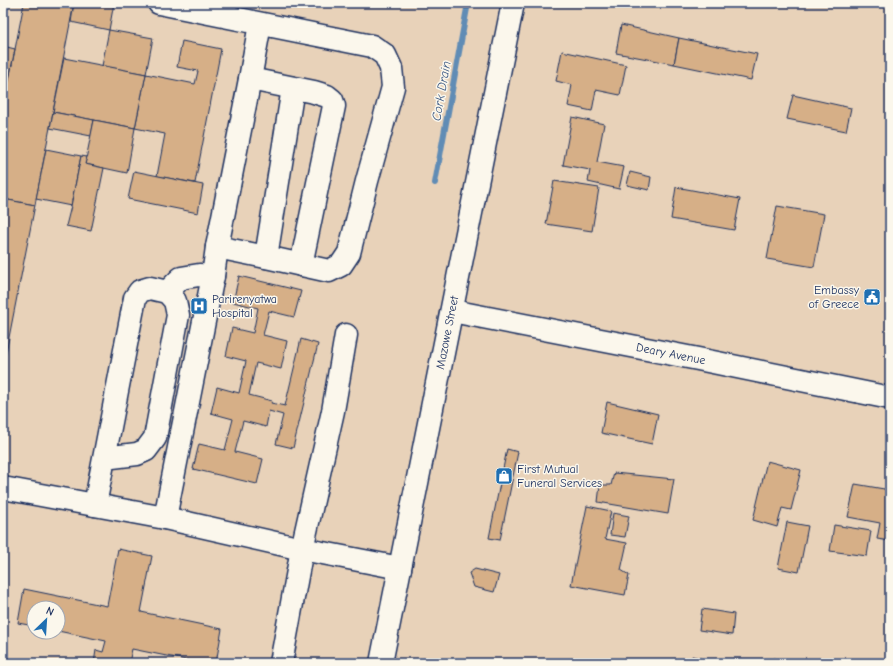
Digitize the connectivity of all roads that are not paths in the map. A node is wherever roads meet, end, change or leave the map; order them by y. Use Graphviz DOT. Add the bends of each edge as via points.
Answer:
graph roads {
  1 [pos="159,3"];
  2 [pos="513,3"];
  3 [pos="260,24"];
  4 [pos="250,79"];
  5 [pos="293,88"];
  6 [pos="217,247"];
  7 [pos="266,257"];
  8 [pos="301,265"];
  9 [pos="213,276"];
  10 [pos="167,292"];
  11 [pos="452,312"];
  12 [pos="346,336"];
  13 [pos="890,398"];
  14 [pos="104,458"];
  15 [pos="3,488"];
  16 [pos="95,505"];
  17 [pos="165,518"];
  18 [pos="302,549"];
  19 [pos="400,568"];
  20 [pos="281,663"];
  21 [pos="381,663"];
  1 -- 3 [label="street"];
  2 -- 11 [label="street, Mazowe Street"];
  3 -- 4 [label="street"];
  3 -- 8 [label="street" via="372,46 385,54 392,68 393,87 349,253 341,265 329,271"];
  4 -- 5 [label="street"];
  4 -- 6 [label="street"];
  5 -- 7 [label="street"];
  5 -- 8 [label="street" via="327,96 334,106"];
  6 -- 7 [label="street"];
  6 -- 9 [label="street"];
  7 -- 8 [label="street"];
  9 -- 10 [label="street" via="181,278"];
  9 -- 17 [label="street"];
  10 -- 14 [label="street" via="150,288 140,291 135,298"];
  10 -- 14 [label="street" via="175,301 178,315 155,438 146,450 137,454"];
  11 -- 13 [label="street, Deary Avenue"];
  11 -- 19 [label="street, Mazowe Street"];
  12 -- 18 [label="street" via="333,412"];
  14 -- 16 [label="street"];
  15 -- 16 [label="street"];
  16 -- 17 [label="street"];
  17 -- 18 [label="street"];
  18 -- 19 [label="street"];
  18 -- 20 [label="street"];
  19 -- 21 [label="street, Mazowe Street"];
}
